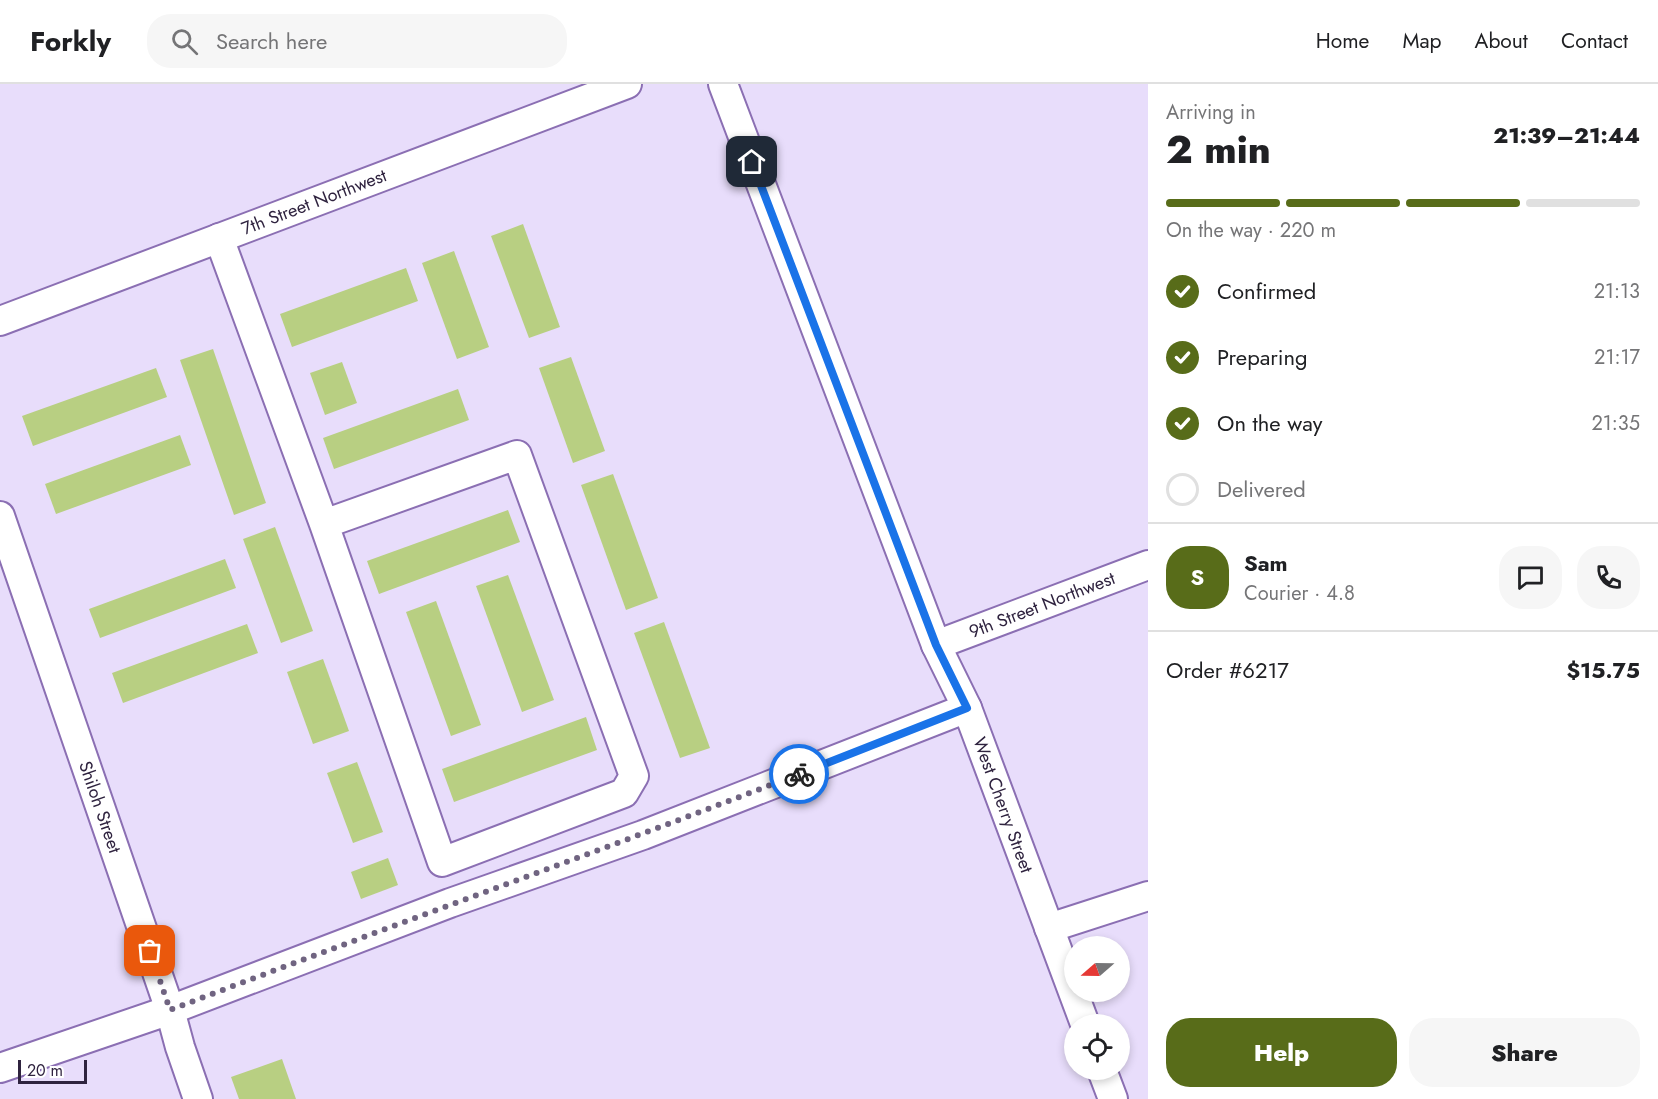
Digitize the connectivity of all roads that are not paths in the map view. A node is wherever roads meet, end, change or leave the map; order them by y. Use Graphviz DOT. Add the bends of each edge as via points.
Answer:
graph roads {
  1 [pos="627,84"];
  2 [pos="723,84"];
  3 [pos="219,238"];
  4 [pos="1,316"];
  5 [pos="0,516"];
  6 [pos="324,524"];
  7 [pos="1148,565"];
  8 [pos="936,645"];
  9 [pos="967,708"];
  10 [pos="1148,896"];
  11 [pos="1049,928"];
  12 [pos="170,1010"];
  13 [pos="1081,1014"];
  14 [pos="0,1068"];
  15 [pos="1106,1080"];
  16 [pos="198,1099"];
  17 [pos="1113,1099"];
  1 -- 3 [label="street, 7th Street Northwest"];
  2 -- 8 [label="street, West Cherry Street"];
  3 -- 4 [label="street, 7th Street Northwest"];
  3 -- 6 [label="street"];
  5 -- 12 [label="street, Shiloh Street"];
  6 -- 6 [label="street" via="442,862 624,793 634,776 517,455"];
  7 -- 8 [label="street, 9th Street Northwest"];
  8 -- 9 [label="street, West Cherry Street"];
  9 -- 11 [label="street, West Cherry Street"];
  9 -- 12 [label="street" via="643,835 450,903"];
  10 -- 11 [label="street"];
  11 -- 13 [label="street, West Cherry Street"];
  12 -- 14 [label="street"];
  12 -- 16 [label="street, Shiloh Street"];
  15 -- 17 [label="street"];
}
